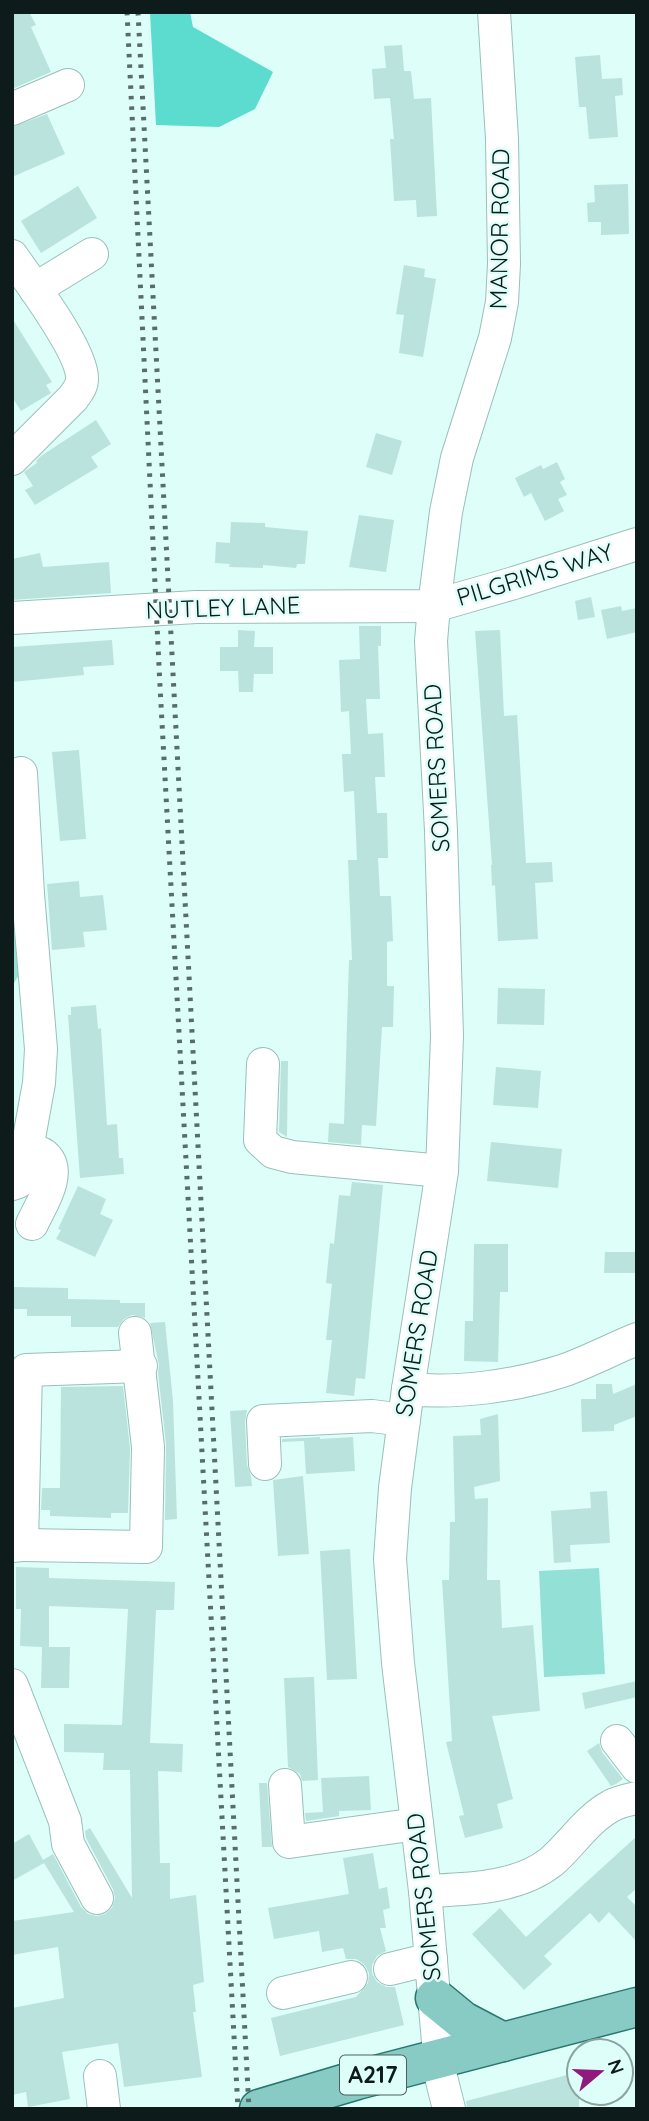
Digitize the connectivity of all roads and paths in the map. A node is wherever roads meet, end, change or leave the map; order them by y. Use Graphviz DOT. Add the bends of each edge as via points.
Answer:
graph roads {
  1 [pos="494,12"];
  2 [pos="68,85"];
  3 [pos="12,109"];
  4 [pos="92,254"];
  5 [pos="22,271"];
  6 [pos="12,459"];
  7 [pos="637,544"];
  8 [pos="434,606"];
  9 [pos="12,618"];
  10 [pos="21,773"];
  11 [pos="20,894"];
  12 [pos="263,1064"];
  13 [pos="27,1149"];
  14 [pos="442,1171"];
  15 [pos="12,1184"];
  16 [pos="32,1224"];
  17 [pos="135,1333"];
  18 [pos="637,1339"];
  19 [pos="141,1366"];
  20 [pos="408,1388"];
  21 [pos="404,1420"];
  22 [pos="265,1464"];
  23 [pos="17,1546"];
  24 [pos="12,1685"];
  25 [pos="617,1741"];
  26 [pos="637,1767"];
  27 [pos="285,1785"];
  28 [pos="637,1798"];
  29 [pos="417,1824"];
  30 [pos="425,1891"];
  31 [pos="97,1898"];
  32 [pos="431,1959"];
  33 [pos="390,1969"];
  34 [pos="351,1978"];
  35 [pos="283,1993"];
  36 [pos="435,1998"];
  37 [pos="637,2007"];
  38 [pos="503,2042"];
  39 [pos="439,2058"];
  40 [pos="100,2076"];
  41 [pos="310,2101"];
  42 [pos="104,2109"];
  43 [pos="259,2109"];
  44 [pos="449,2109"];
  1 -- 8 [label="street, MANOR ROAD" via="504,210 502,302 457,458"];
  2 -- 3 [label="street"];
  4 -- 5 [label="street"];
  5 -- 6 [label="street" via="77,356 82,379 73,398"];
  7 -- 8 [label="street, PILGRIMS WAY"];
  8 -- 9 [label="street, NUTLEY LANE" via="196,607"];
  8 -- 14 [label="street, SOMERS ROAD" via="431,641 447,1036"];
  10 -- 11 [label="street" via="27,860"];
  11 -- 13 [label="street" via="31,929 41,1049"];
  12 -- 14 [label="street" via="260,1140 272,1152"];
  13 -- 15 [label="street" via="23,1171"];
  13 -- 16 [label="street" via="43,1154 53,1177"];
  14 -- 20 [label="street, SOMERS ROAD"];
  17 -- 19 [label="street"];
  18 -- 20 [label="street" via="563,1371 452,1390"];
  19 -- 23 [label="street" via="26,1370"];
  19 -- 23 [label="street" via="148,1447 146,1547"];
  20 -- 21 [label="street, SOMERS ROAD"];
  21 -- 22 [label="street" via="372,1416 263,1421"];
  21 -- 29 [label="street, SOMERS ROAD" via="390,1559"];
  24 -- 31 [label="street" via="65,1821 68,1844"];
  25 -- 26 [label="street"];
  27 -- 29 [label="street" via="289,1842"];
  28 -- 30 [label="street" via="612,1805 550,1862 519,1879 470,1889"];
  29 -- 30 [label="street, SOMERS ROAD"];
  30 -- 32 [label="street, SOMERS ROAD"];
  32 -- 33 [label="street"];
  32 -- 36 [label="street, SOMERS ROAD"];
  34 -- 35 [label="street"];
  36 -- 38 [label="main road" via="463,2021"];
  36 -- 39 [label="street, SOMERS ROAD"];
  37 -- 38 [label="main road, A217"];
  38 -- 39 [label="main road, A217"];
  39 -- 41 [label="main road, A217"];
  39 -- 44 [label="street, SOMERS ROAD"];
  40 -- 42 [label="street"];
  41 -- 43 [label="main road, A217"];
}
